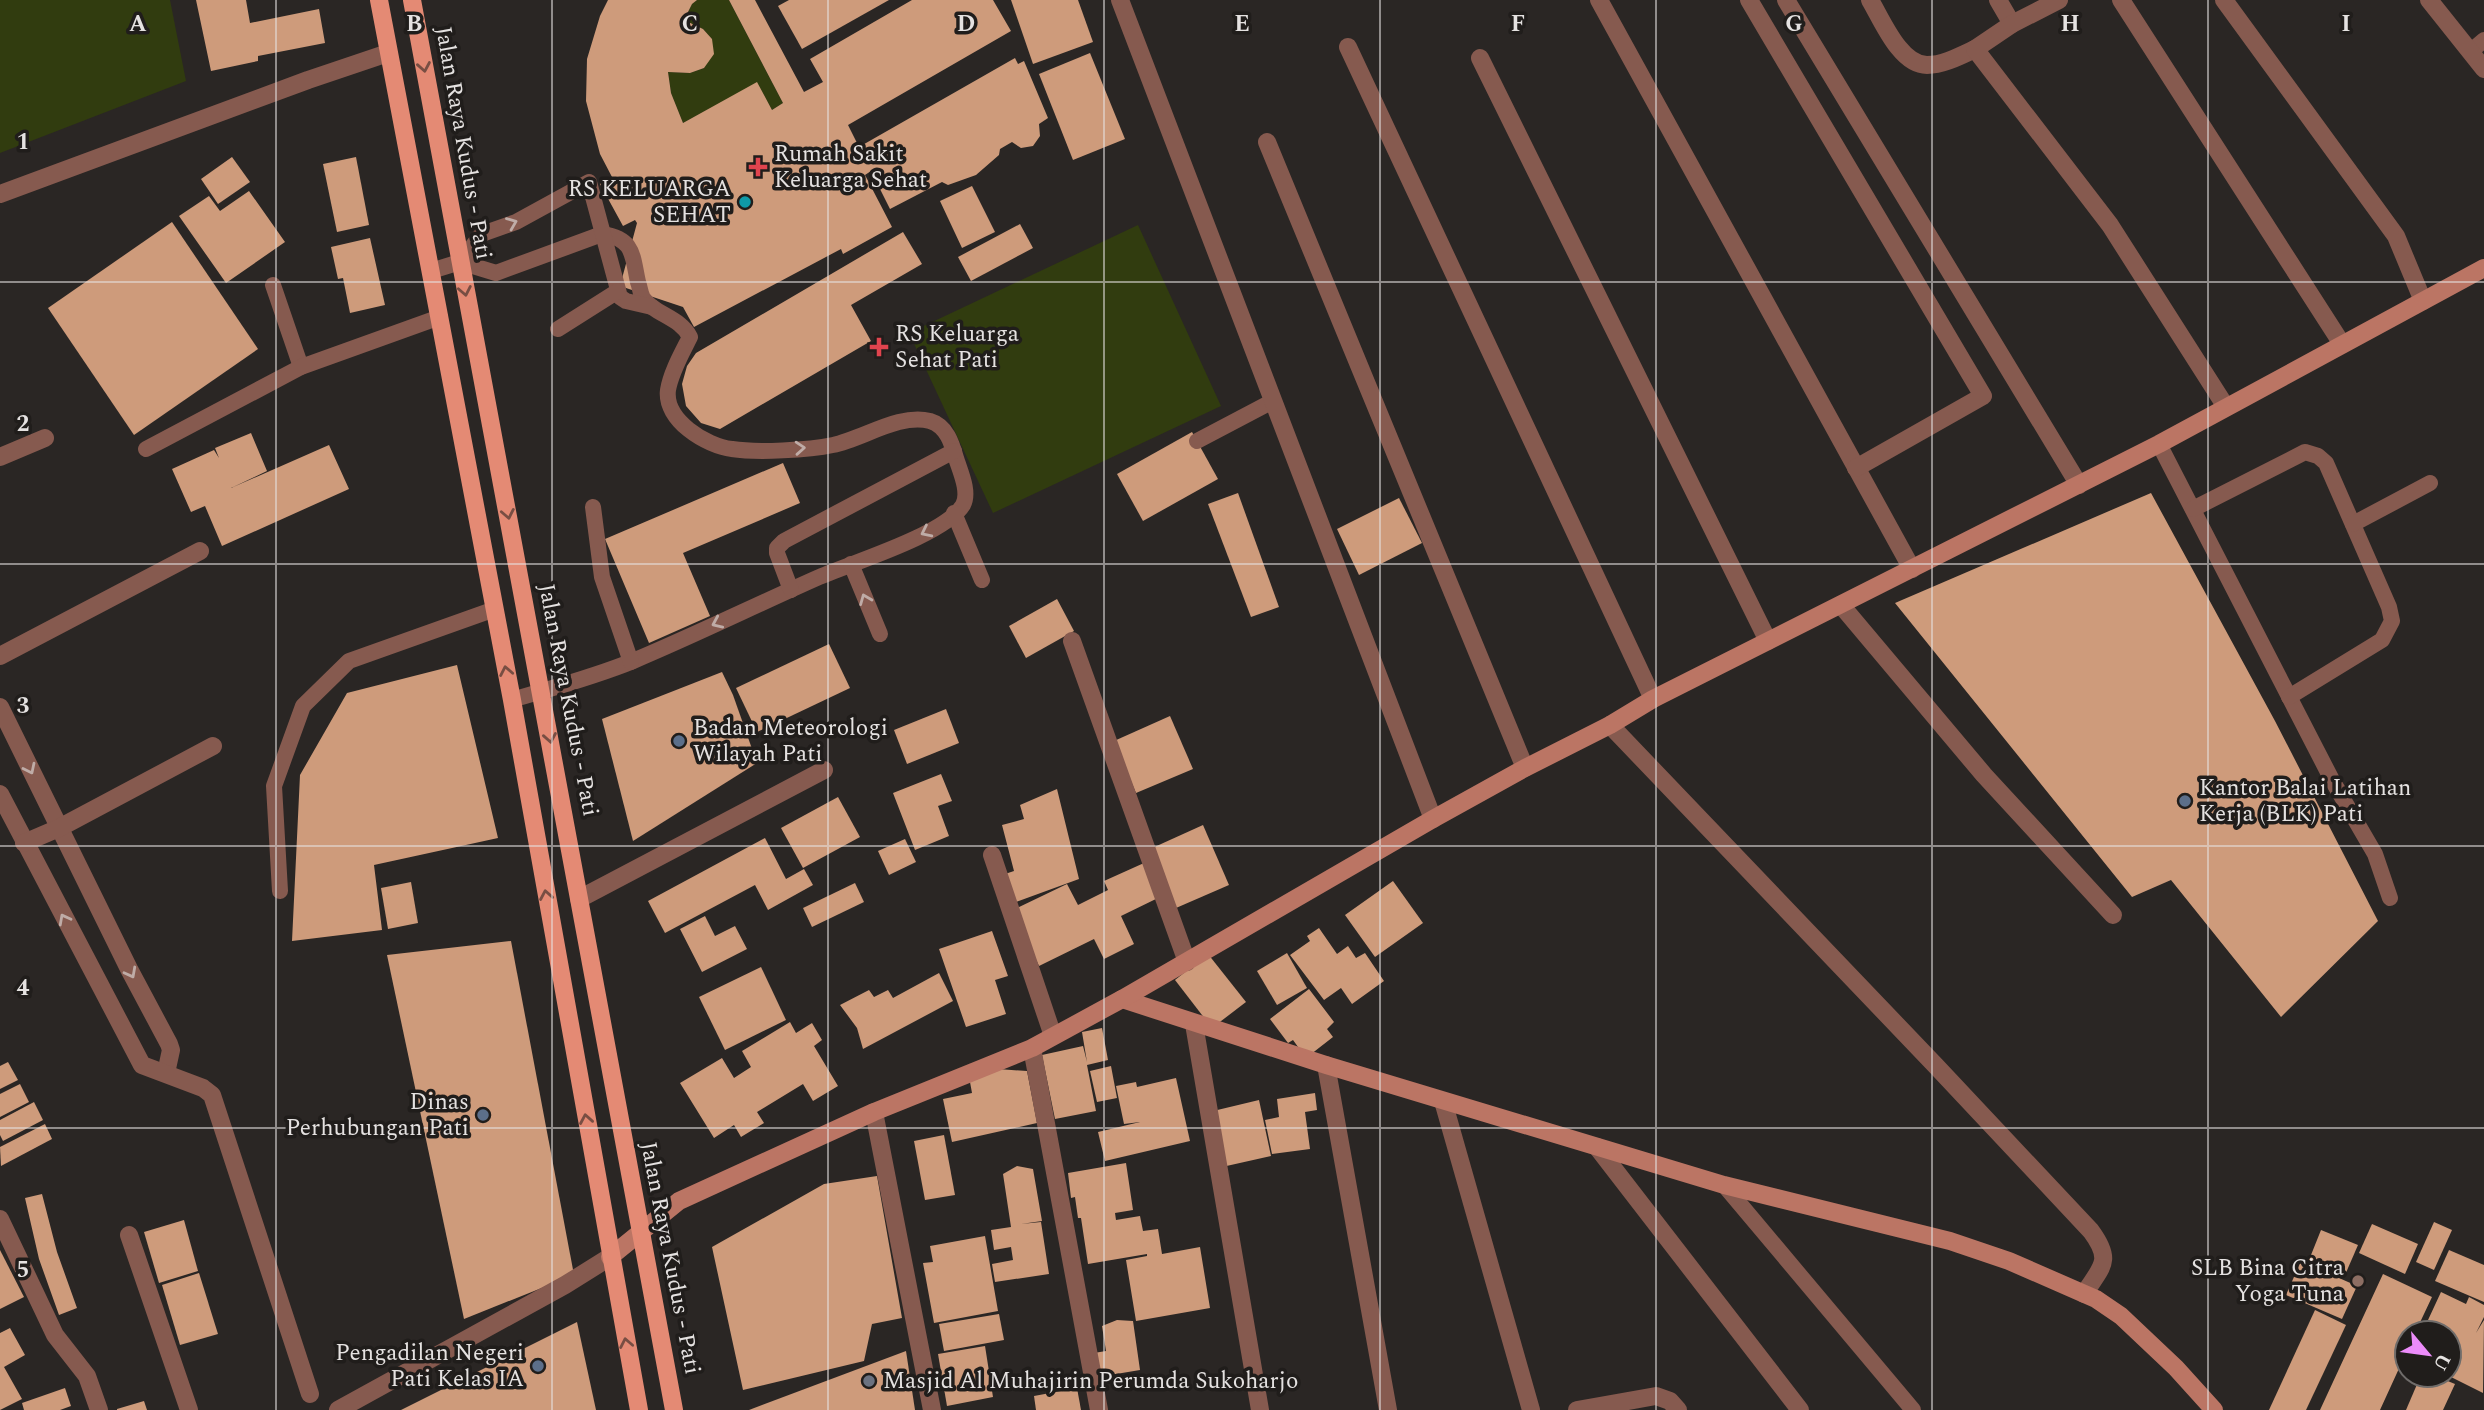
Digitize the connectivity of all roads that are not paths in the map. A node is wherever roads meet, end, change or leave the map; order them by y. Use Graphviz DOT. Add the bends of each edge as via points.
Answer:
graph roads {
  1 [pos="379,0"];
  2 [pos="412,0"];
  3 [pos="1120,0"];
  4 [pos="1599,0"];
  5 [pos="1749,0"];
  6 [pos="1786,0"];
  7 [pos="1870,0"];
  8 [pos="1998,0"];
  9 [pos="2059,0"];
  10 [pos="2121,0"];
  11 [pos="2224,0"];
  12 [pos="2429,0"];
  13 [pos="2012,24"];
  14 [pos="2477,45"];
  15 [pos="1348,47"];
  16 [pos="1975,50"];
  17 [pos="388,53"];
  18 [pos="1480,58"];
  19 [pos="2484,69"];
  20 [pos="1267,142"];
  21 [pos="0,194"];
  22 [pos="602,234"];
  23 [pos="460,262"];
  24 [pos="2484,268"];
  25 [pos="431,271"];
  26 [pos="273,285"];
  27 [pos="618,291"];
  28 [pos="2423,301"];
  29 [pos="652,306"];
  30 [pos="440,317"];
  31 [pos="558,329"];
  32 [pos="2342,344"];
  33 [pos="301,367"];
  34 [pos="1273,401"];
  35 [pos="2226,407"];
  36 [pos="45,438"];
  37 [pos="1197,441"];
  38 [pos="2160,444"];
  39 [pos="146,449"];
  40 [pos="954,451"];
  41 [pos="0,457"];
  42 [pos="1856,468"];
  43 [pos="2430,482"];
  44 [pos="2079,485"];
  45 [pos="593,507"];
  46 [pos="2193,509"];
  47 [pos="954,513"];
  48 [pos="2353,524"];
  49 [pos="200,551"];
  50 [pos="851,564"];
  51 [pos="1912,569"];
  52 [pos="982,580"];
  53 [pos="791,590"];
  54 [pos="1841,605"];
  55 [pos="495,609"];
  56 [pos="880,634"];
  57 [pos="1072,641"];
  58 [pos="1768,641"];
  59 [pos="0,656"];
  60 [pos="631,662"];
  61 [pos="541,691"];
  62 [pos="2289,697"];
  63 [pos="1653,699"];
  64 [pos="512,700"];
  65 [pos="0,708"];
  66 [pos="1610,725"];
  67 [pos="213,746"];
  68 [pos="1525,768"];
  69 [pos="824,770"];
  70 [pos="0,794"];
  71 [pos="1433,818"];
  72 [pos="59,828"];
  73 [pos="24,843"];
  74 [pos="992,855"];
  75 [pos="280,891"];
  76 [pos="2390,898"];
  77 [pos="579,899"];
  78 [pos="2113,915"];
  79 [pos="1187,962"];
  80 [pos="1122,999"];
  81 [pos="1194,1024"];
  82 [pos="1053,1036"];
  83 [pos="1032,1048"];
  84 [pos="1326,1065"];
  85 [pos="166,1073"];
  86 [pos="1443,1101"];
  87 [pos="874,1112"];
  88 [pos="1597,1147"];
  89 [pos="1724,1185"];
  90 [pos="0,1219"];
  91 [pos="640,1233"];
  92 [pos="129,1235"];
  93 [pos="610,1256"];
  94 [pos="2084,1294"];
  95 [pos="310,1394"];
  96 [pos="99,1410"];
  97 [pos="189,1410"];
  98 [pos="338,1410"];
  99 [pos="639,1410"];
  100 [pos="674,1410"];
  101 [pos="932,1410"];
  102 [pos="1099,1410"];
  103 [pos="1260,1410"];
  104 [pos="1388,1410"];
  105 [pos="1531,1410"];
  106 [pos="1577,1410"];
  107 [pos="1678,1410"];
  108 [pos="1800,1410"];
  109 [pos="1913,1410"];
  110 [pos="2214,1410"];
  1 -- 17 [label="main road"];
  2 -- 23 [label="main road, Jalan Raya Kudus - Pati, one-way"];
  3 -- 34 [label="street"];
  4 -- 42 [label="street"];
  5 -- 42 [label="street" via="1983,396"];
  6 -- 44 [label="street"];
  7 -- 16 [label="street" via="1898,50 1916,63 1943,62"];
  8 -- 13 [label="street"];
  9 -- 13 [label="street"];
  10 -- 32 [label="street"];
  11 -- 28 [label="street" via="2396,236"];
  12 -- 14 [label="street"];
  13 -- 16 [label="street"];
  14 -- 19 [label="street"];
  15 -- 63 [label="street"];
  16 -- 35 [label="street" via="2110,225"];
  17 -- 21 [label="street"];
  17 -- 25 [label="main road"];
  18 -- 58 [label="street"];
  20 -- 68 [label="street"];
  22 -- 23 [label="lane" via="496,273"];
  23 -- 22 [label="lane, one-way" via="482,234 516,222 589,182"];
  22 -- 27 [label="lane"];
  22 -- 29 [label="lane" via="626,242 642,296"];
  23 -- 25 [label="lane"];
  23 -- 61 [label="main road, Jalan Raya Kudus - Pati, one-way"];
  24 -- 28 [label="street"];
  25 -- 30 [label="main road"];
  26 -- 33 [label="lane"];
  27 -- 29 [label="lane" via="626,301"];
  27 -- 31 [label="lane"];
  28 -- 32 [label="street"];
  29 -- 40 [label="lane, one-way" via="685,328 690,337 668,391 670,410 683,426 731,449 787,449 835,445 898,423 927,420 946,433"];
  30 -- 33 [label="lane"];
  30 -- 55 [label="main road"];
  32 -- 35 [label="street"];
  33 -- 39 [label="lane"];
  34 -- 37 [label="lane"];
  34 -- 71 [label="street"];
  35 -- 38 [label="street"];
  36 -- 41 [label="street"];
  38 -- 44 [label="street"];
  38 -- 46 [label="lane"];
  40 -- 47 [label="lane" via="965,490 963,504"];
  40 -- 53 [label="lane" via="784,541 777,553"];
  42 -- 51 [label="street"];
  43 -- 48 [label="lane"];
  44 -- 51 [label="street"];
  45 -- 60 [label="lane" via="602,577"];
  46 -- 48 [label="lane" via="2305,452 2326,463"];
  46 -- 62 [label="lane"];
  47 -- 50 [label="lane, one-way" via="938,526"];
  47 -- 52 [label="lane"];
  48 -- 62 [label="lane" via="2392,621 2382,640"];
  49 -- 59 [label="street"];
  50 -- 53 [label="lane"];
  56 -- 50 [label="lane, one-way"];
  51 -- 54 [label="street"];
  53 -- 60 [label="lane, one-way"];
  54 -- 58 [label="street"];
  54 -- 78 [label="street" via="1984,775"];
  64 -- 55 [label="main road, one-way"];
  55 -- 75 [label="lane" via="349,661 303,706 274,786"];
  57 -- 79 [label="street"];
  58 -- 63 [label="street"];
  60 -- 61 [label="lane"];
  61 -- 64 [label="lane"];
  61 -- 77 [label="main road, Jalan Raya Kudus - Pati, one-way"];
  62 -- 76 [label="lane" via="2375,854"];
  63 -- 66 [label="street"];
  93 -- 64 [label="main road, one-way"];
  65 -- 72 [label="street, one-way"];
  66 -- 68 [label="street"];
  66 -- 94 [label="street" via="2091,1231 2105,1256"];
  67 -- 72 [label="street"];
  68 -- 71 [label="street"];
  69 -- 77 [label="street"];
  70 -- 73 [label="street"];
  71 -- 79 [label="street"];
  72 -- 73 [label="street"];
  72 -- 85 [label="street, one-way" via="169,1044"];
  85 -- 73 [label="street, one-way" via="142,1065"];
  74 -- 82 [label="street"];
  77 -- 91 [label="main road, Jalan Raya Kudus - Pati"];
  79 -- 80 [label="street"];
  80 -- 81 [label="street"];
  80 -- 82 [label="street"];
  81 -- 84 [label="street"];
  81 -- 103 [label="street"];
  82 -- 83 [label="street"];
  83 -- 87 [label="street"];
  83 -- 102 [label="street"];
  84 -- 86 [label="street"];
  84 -- 104 [label="street"];
  85 -- 95 [label="street" via="212,1094"];
  86 -- 88 [label="street"];
  86 -- 105 [label="street"];
  87 -- 91 [label="street" via="679,1201"];
  87 -- 101 [label="street"];
  88 -- 89 [label="street"];
  88 -- 108 [label="street"];
  89 -- 94 [label="street" via="1950,1241"];
  89 -- 109 [label="lane"];
  90 -- 96 [label="street" via="55,1335 87,1376"];
  91 -- 93 [label="street"];
  91 -- 100 [label="main road, Jalan Raya Kudus - Pati"];
  92 -- 97 [label="street"];
  93 -- 98 [label="street"];
  99 -- 93 [label="main road, one-way"];
  94 -- 110 [label="street" via="2121,1316"];
  106 -- 107 [label="street" via="1656,1396"];
}
